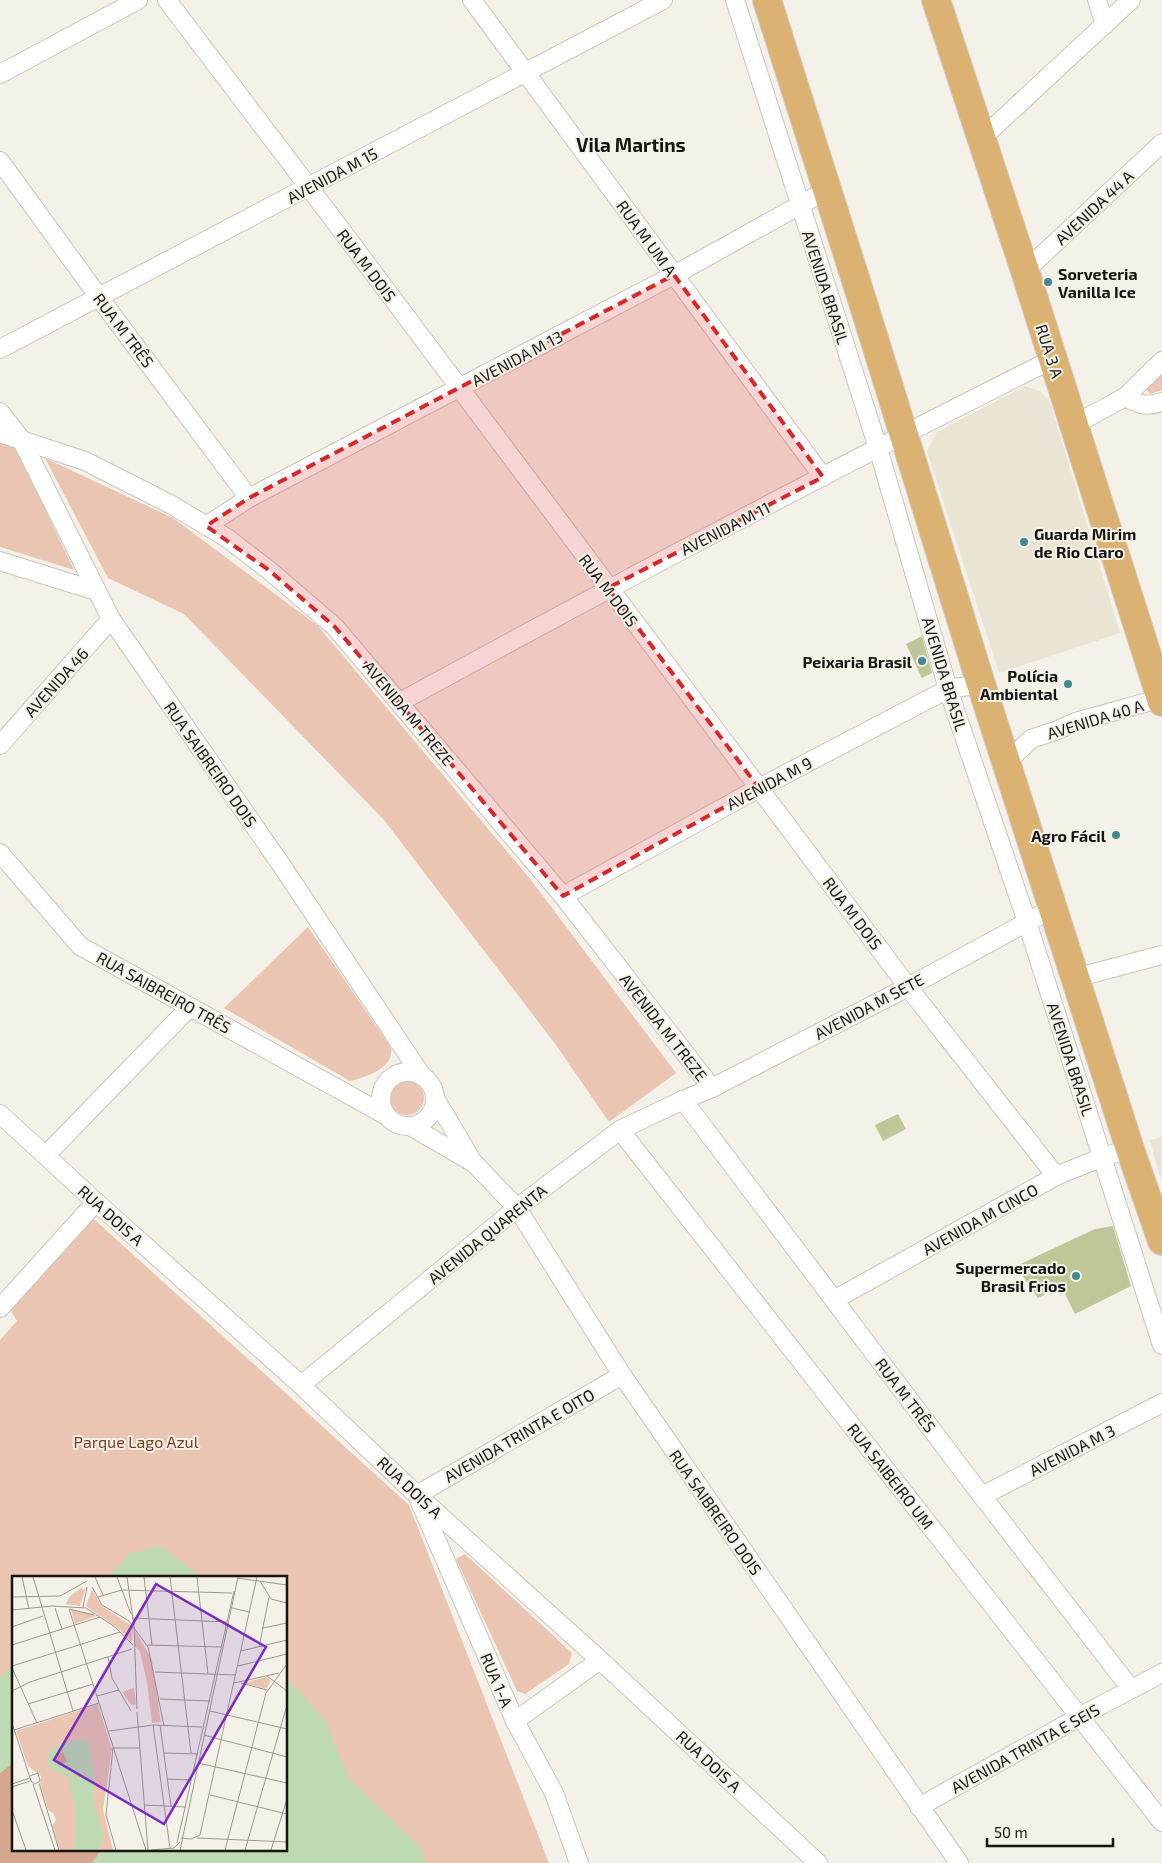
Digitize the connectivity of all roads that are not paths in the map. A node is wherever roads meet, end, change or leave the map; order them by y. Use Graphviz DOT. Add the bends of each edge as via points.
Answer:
graph roads {
  1 [pos="138,0"];
  2 [pos="167,0"];
  3 [pos="472,0"];
  4 [pos="663,0"];
  5 [pos="735,0"];
  6 [pos="767,0"];
  7 [pos="936,0"];
  8 [pos="1097,0"];
  9 [pos="1131,0"];
  10 [pos="1105,25"];
  11 [pos="526,73"];
  12 [pos="0,74"];
  13 [pos="981,140"];
  14 [pos="1162,143"];
  15 [pos="0,161"];
  16 [pos="308,188"];
  17 [pos="828,190"];
  18 [pos="800,206"];
  19 [pos="1025,271"];
  20 [pos="674,275"];
  21 [pos="98,297"];
  22 [pos="0,349"];
  23 [pos="1053,359"];
  24 [pos="1162,360"];
  25 [pos="460,389"];
  26 [pos="1125,397"];
  27 [pos="1162,402"];
  28 [pos="0,412"];
  29 [pos="1074,425"];
  30 [pos="0,433"];
  31 [pos="904,434"];
  32 [pos="21,439"];
  33 [pos="878,448"];
  34 [pos="823,477"];
  35 [pos="249,498"];
  36 [pos="206,526"];
  37 [pos="0,561"];
  38 [pos="608,588"];
  39 [pos="96,591"];
  40 [pos="111,619"];
  41 [pos="981,684"];
  42 [pos="948,690"];
  43 [pos="1162,700"];
  44 [pos="400,702"];
  45 [pos="0,745"];
  46 [pos="1007,762"];
  47 [pos="759,788"];
  48 [pos="0,853"];
  49 [pos="563,896"];
  50 [pos="1053,908"];
  51 [pos="1027,922"];
  52 [pos="1162,955"];
  53 [pos="1075,978"];
  54 [pos="908,987"];
  55 [pos="190,1007"];
  56 [pos="422,1076"];
  57 [pos="712,1088"];
  58 [pos="354,1098"];
  59 [pos="381,1098"];
  60 [pos="435,1098"];
  61 [pos="683,1100"];
  62 [pos="0,1114"];
  63 [pos="387,1116"];
  64 [pos="410,1126"];
  65 [pos="620,1130"];
  66 [pos="1130,1149"];
  67 [pos="46,1155"];
  68 [pos="1103,1157"];
  69 [pos="473,1162"];
  70 [pos="1056,1176"];
  71 [pos="96,1202"];
  72 [pos="518,1208"];
  73 [pos="1160,1229"];
  74 [pos="834,1300"];
  75 [pos="0,1308"];
  76 [pos="1162,1346"];
  77 [pos="622,1375"];
  78 [pos="301,1384"];
  79 [pos="1162,1403"];
  80 [pos="417,1495"];
  81 [pos="982,1496"];
  82 [pos="600,1660"];
  83 [pos="1162,1673"];
  84 [pos="1131,1689"];
  85 [pos="1079,1717"];
  86 [pos="515,1721"];
  87 [pos="919,1807"];
  88 [pos="1162,1822"];
  89 [pos="579,1863"];
  90 [pos="818,1863"];
  91 [pos="959,1863"];
  1 -- 12 [label="street"];
  2 -- 16 [label="street, RUA M DOIS"];
  3 -- 11 [label="street, RUA M UM A"];
  4 -- 11 [label="street, AVENIDA M 15"];
  5 -- 18 [label="street, AVENIDA BRASIL"];
  6 -- 17 [label="main road, AVENIDA BRASIL"];
  7 -- 13 [label="main road, RUA 3 A"];
  8 -- 10 [label="street"];
  9 -- 10 [label="street"];
  10 -- 13 [label="street"];
  11 -- 16 [label="street, AVENIDA M 15"];
  11 -- 20 [label="street, RUA M UM A"];
  13 -- 19 [label="main road, RUA 3 A"];
  14 -- 19 [label="street, AVENIDA 44 A"];
  15 -- 21 [label="street, RUA M TRÊS"];
  16 -- 21 [label="street, AVENIDA M 15"];
  16 -- 25 [label="street, RUA M DOIS"];
  17 -- 18 [label="street, AVENIDA M 13"];
  17 -- 31 [label="main road, AVENIDA BRASIL"];
  18 -- 20 [label="street, AVENIDA M 13"];
  18 -- 33 [label="street, AVENIDA BRASIL"];
  19 -- 23 [label="main road, RUA 3 A"];
  20 -- 25 [label="street, AVENIDA M 13"];
  20 -- 34 [label="street, RUA M UM A"];
  21 -- 22 [label="street, AVENIDA M 15"];
  21 -- 35 [label="street, RUA M TRÊS"];
  23 -- 29 [label="main road, RUA 3 A"];
  23 -- 31 [label="street, AVENIDA M 11"];
  24 -- 26 [label="street"];
  25 -- 35 [label="street, AVENIDA M 13"];
  25 -- 38 [label="street, RUA M DOIS"];
  26 -- 27 [label="street" via="1143,406"];
  26 -- 29 [label="street"];
  28 -- 32 [label="street, RUA SAIBREIRO DOIS"];
  29 -- 43 [label="main road, RUA 3 A"];
  30 -- 32 [label="street, AVENIDA M TREZE"];
  31 -- 33 [label="street, AVENIDA M 11"];
  31 -- 41 [label="main road, AVENIDA BRASIL"];
  32 -- 36 [label="street, AVENIDA M TREZE" via="85,461"];
  32 -- 39 [label="street, RUA SAIBREIRO DOIS"];
  33 -- 34 [label="street, AVENIDA M 11"];
  33 -- 42 [label="street, AVENIDA BRASIL"];
  34 -- 38 [label="street, AVENIDA M 11"];
  35 -- 36 [label="street, AVENIDA M 13"];
  36 -- 44 [label="street, AVENIDA M TREZE" via="270,571 335,627"];
  37 -- 39 [label="street"];
  38 -- 44 [label="street, AVENIDA M 11"];
  38 -- 47 [label="street, RUA M DOIS"];
  39 -- 40 [label="street, RUA SAIBREIRO DOIS"];
  40 -- 45 [label="street, AVENIDA 46"];
  40 -- 56 [label="street, RUA SAIBREIRO DOIS"];
  41 -- 42 [label="street, AVENIDA M 9"];
  41 -- 46 [label="main road, AVENIDA BRASIL"];
  42 -- 47 [label="street, AVENIDA M 9"];
  42 -- 51 [label="street, AVENIDA BRASIL"];
  43 -- 46 [label="street, AVENIDA 40 A" via="1076,722 1031,739"];
  44 -- 49 [label="street, AVENIDA M TREZE"];
  46 -- 50 [label="main road, AVENIDA BRASIL"];
  47 -- 49 [label="street, AVENIDA M 9"];
  47 -- 54 [label="street, RUA M DOIS"];
  48 -- 55 [label="street, RUA SAIBREIRO TRÊS" via="80,946"];
  49 -- 57 [label="street, AVENIDA M TREZE"];
  50 -- 51 [label="street, AVENIDA M SETE"];
  50 -- 53 [label="main road, AVENIDA BRASIL"];
  51 -- 54 [label="street, AVENIDA M SETE"];
  51 -- 68 [label="street, AVENIDA BRASIL"];
  52 -- 53 [label="street"];
  53 -- 66 [label="main road, AVENIDA BRASIL"];
  54 -- 57 [label="street, AVENIDA M SETE"];
  54 -- 70 [label="street, RUA M DOIS"];
  55 -- 58 [label="street, RUA SAIBREIRO TRÊS"];
  55 -- 67 [label="street"];
  56 -- 59 [label="street" via="404,1072 396,1075 388,1081"];
  56 -- 60 [label="street" via="429,1082"];
  57 -- 61 [label="street, AVENIDA M SETE"];
  58 -- 59 [label="street, RUA SAIBREIRO TRÊS"];
  58 -- 63 [label="street, RUA SAIBREIRO TRÊS"];
  59 -- 63 [label="street"];
  60 -- 64 [label="street" via="431,1114"];
  60 -- 69 [label="street, RUA SAIBREIRO DOIS"];
  61 -- 65 [label="street, AVENIDA QUARENTA"];
  61 -- 74 [label="street, RUA M TRÊS"];
  62 -- 67 [label="street, RUA DOIS A"];
  63 -- 64 [label="street" via="393,1122"];
  64 -- 69 [label="street, RUA SAIBREIRO DOIS"];
  65 -- 72 [label="street, AVENIDA QUARENTA"];
  65 -- 85 [label="street, RUA SAIBEIRO UM"];
  66 -- 68 [label="street, AVENIDA M CINCO"];
  66 -- 73 [label="main road, AVENIDA BRASIL"];
  67 -- 71 [label="street, RUA DOIS A"];
  68 -- 70 [label="street, AVENIDA M CINCO"];
  68 -- 76 [label="street, AVENIDA BRASIL"];
  69 -- 72 [label="street, RUA SAIBREIRO DOIS"];
  70 -- 74 [label="street, AVENIDA M CINCO"];
  71 -- 75 [label="street"];
  71 -- 78 [label="street, RUA DOIS A"];
  72 -- 77 [label="street, RUA SAIBREIRO DOIS"];
  72 -- 78 [label="street, AVENIDA QUARENTA"];
  74 -- 81 [label="street, RUA M TRÊS"];
  77 -- 80 [label="street, AVENIDA TRINTA E OITO"];
  77 -- 87 [label="street, RUA SAIBREIRO DOIS"];
  78 -- 80 [label="street, RUA DOIS A"];
  79 -- 81 [label="street, AVENIDA M 3"];
  80 -- 82 [label="street, RUA DOIS A"];
  80 -- 86 [label="street, RUA 1-A"];
  81 -- 84 [label="street, RUA M TRÊS"];
  82 -- 86 [label="street"];
  82 -- 90 [label="street, RUA DOIS A"];
  83 -- 84 [label="street, AVENIDA TRINTA E SEIS"];
  84 -- 85 [label="street, AVENIDA TRINTA E SEIS"];
  85 -- 87 [label="street, AVENIDA TRINTA E SEIS"];
  85 -- 88 [label="street, RUA SAIBEIRO UM"];
  86 -- 89 [label="street, RUA 1-A" via="554,1793"];
  87 -- 91 [label="street, RUA SAIBREIRO DOIS"];
}
